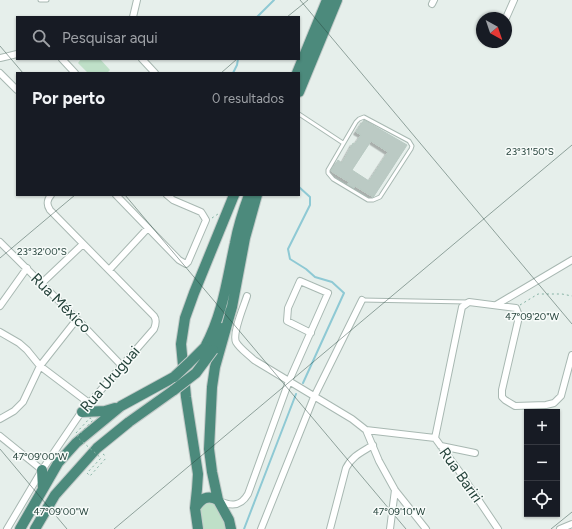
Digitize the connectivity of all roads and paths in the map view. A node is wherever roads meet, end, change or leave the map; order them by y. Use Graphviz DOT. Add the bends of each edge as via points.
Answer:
graph roads {
  1 [pos="40,0"];
  2 [pos="47,0"];
  3 [pos="137,0"];
  4 [pos="327,0"];
  5 [pos="337,0"];
  6 [pos="514,0"];
  7 [pos="509,12"];
  8 [pos="133,16"];
  9 [pos="16,54"];
  10 [pos="0,58"];
  11 [pos="63,60"];
  12 [pos="143,60"];
  13 [pos="74,72"];
  14 [pos="154,72"];
  15 [pos="297,72"];
  16 [pos="0,73"];
  17 [pos="16,89"];
  18 [pos="300,90"];
  19 [pos="300,115"];
  20 [pos="343,143"];
  21 [pos="50,196"];
  22 [pos="117,196"];
  23 [pos="168,196"];
  24 [pos="234,196"];
  25 [pos="248,196"];
  26 [pos="257,196"];
  27 [pos="218,213"];
  28 [pos="205,223"];
  29 [pos="147,229"];
  30 [pos="0,242"];
  31 [pos="83,244"];
  32 [pos="572,260"];
  33 [pos="27,268"];
  34 [pos="109,270"];
  35 [pos="42,283"];
  36 [pos="247,296"];
  37 [pos="572,296"];
  38 [pos="362,300"];
  39 [pos="469,302"];
  40 [pos="496,305"];
  41 [pos="0,306"];
  42 [pos="232,307"];
  43 [pos="516,308"];
  44 [pos="77,319"];
  45 [pos="0,332"];
  46 [pos="311,332"];
  47 [pos="209,349"];
  48 [pos="572,355"];
  49 [pos="40,366"];
  50 [pos="122,366"];
  51 [pos="289,381"];
  52 [pos="314,397"];
  53 [pos="89,403"];
  54 [pos="121,406"];
  55 [pos="82,412"];
  56 [pos="0,419"];
  57 [pos="366,430"];
  58 [pos="76,433"];
  59 [pos="0,436"];
  60 [pos="435,438"];
  61 [pos="373,445"];
  62 [pos="441,446"];
  63 [pos="475,453"];
  64 [pos="107,457"];
  65 [pos="42,470"];
  66 [pos="43,489"];
  67 [pos="395,490"];
  68 [pos="218,500"];
  69 [pos="195,508"];
  70 [pos="572,524"];
  71 [pos="7,529"];
  72 [pos="20,529"];
  73 [pos="35,529"];
  74 [pos="198,529"];
  75 [pos="231,529"];
  76 [pos="261,529"];
  77 [pos="330,529"];
  78 [pos="390,529"];
  79 [pos="426,529"];
  80 [pos="498,529"];
  81 [pos="560,529"];
  1 -- 2 [label="lane"];
  3 -- 8 [label="street"];
  4 -- 15 [label="highway"];
  5 -- 18 [label="highway"];
  6 -- 7 [label="street"];
  9 -- 10 [label="street"];
  11 -- 13 [label="street"];
  12 -- 14 [label="street"];
  16 -- 17 [label="street"];
  19 -- 20 [label="lane"];
  20 -- 20 [label="lane" via="356,122 364,117 409,141 412,146 380,197 368,200 333,180 328,173"];
  21 -- 31 [label="street, Rua Uruguai" via="47,206"];
  22 -- 29 [label="street"];
  23 -- 28 [label="street" via="201,212 205,217"];
  24 -- 69 [label="highway" via="194,293 182,333 184,380 198,474"];
  25 -- 47 [label="highway" via="235,243 225,297"];
  26 -- 42 [label="highway" via="245,238"];
  27 -- 28 [label="path"];
  28 -- 29 [label="street" via="188,262 184,263"];
  29 -- 34 [label="street"];
  30 -- 33 [label="street, Rua México"];
  31 -- 34 [label="street, Rua Uruguai"];
  31 -- 35 [label="street"];
  32 -- 40 [label="street"];
  33 -- 35 [label="street, Rua México"];
  33 -- 41 [label="street"];
  34 -- 50 [label="street, Rua Uruguai" via="156,321 154,328"];
  35 -- 44 [label="street, Rua México"];
  36 -- 51 [label="street" via="235,340 254,360"];
  37 -- 43 [label="path" via="538,294"];
  38 -- 39 [label="lane"];
  38 -- 52 [label="street"];
  39 -- 40 [label="street"];
  39 -- 60 [label="street" via="462,307"];
  40 -- 43 [label="street"];
  42 -- 47 [label="highway" via="216,341"];
  42 -- 68 [label="highway" via="212,387 209,449"];
  43 -- 48 [label="street" via="518,321 502,390 502,397 507,403 515,406 554,403 561,396"];
  44 -- 49 [label="street"];
  44 -- 50 [label="street, Rua México"];
  45 -- 49 [label="street" via="19,343"];
  46 -- 46 [label="street" via="328,293 300,281 288,308 287,321"];
  46 -- 51 [label="street"];
  47 -- 54 [label="highway, bridge" via="174,377"];
  47 -- 73 [label="highway, bridge" via="196,373 97,448 55,495"];
  49 -- 53 [label="street"];
  49 -- 56 [label="street" via="23,402"];
  50 -- 53 [label="street, Rua Uruguai"];
  51 -- 52 [label="street"];
  51 -- 68 [label="street" via="248,494 235,505"];
  52 -- 57 [label="street"];
  52 -- 76 [label="street"];
  53 -- 55 [label="street, Rua Uruguai"];
  54 -- 55 [label="highway" via="105,411"];
  54 -- 66 [label="highway" via="76,443 58,463"];
  55 -- 65 [label="street, Rua Uruguai"];
  57 -- 60 [label="street, Rua Bariri"];
  57 -- 61 [label="street"];
  58 -- 64 [label="path, bridge" via="90,418 92,420 77,437 101,458 87,473 90,476"];
  59 -- 65 [label="street"];
  60 -- 62 [label="street, Rua Bariri"];
  61 -- 67 [label="street"];
  61 -- 77 [label="street" via="350,460"];
  62 -- 63 [label="street"];
  62 -- 80 [label="street, Rua Bariri"];
  65 -- 66 [label="highway"];
  65 -- 71 [label="street, Rua Uruguai"];
  66 -- 72 [label="highway"];
  67 -- 78 [label="street"];
  67 -- 79 [label="street"];
  68 -- 69 [label="highway" via="205,498"];
  68 -- 75 [label="highway"];
  69 -- 74 [label="highway"];
  70 -- 81 [label="street"];
}
